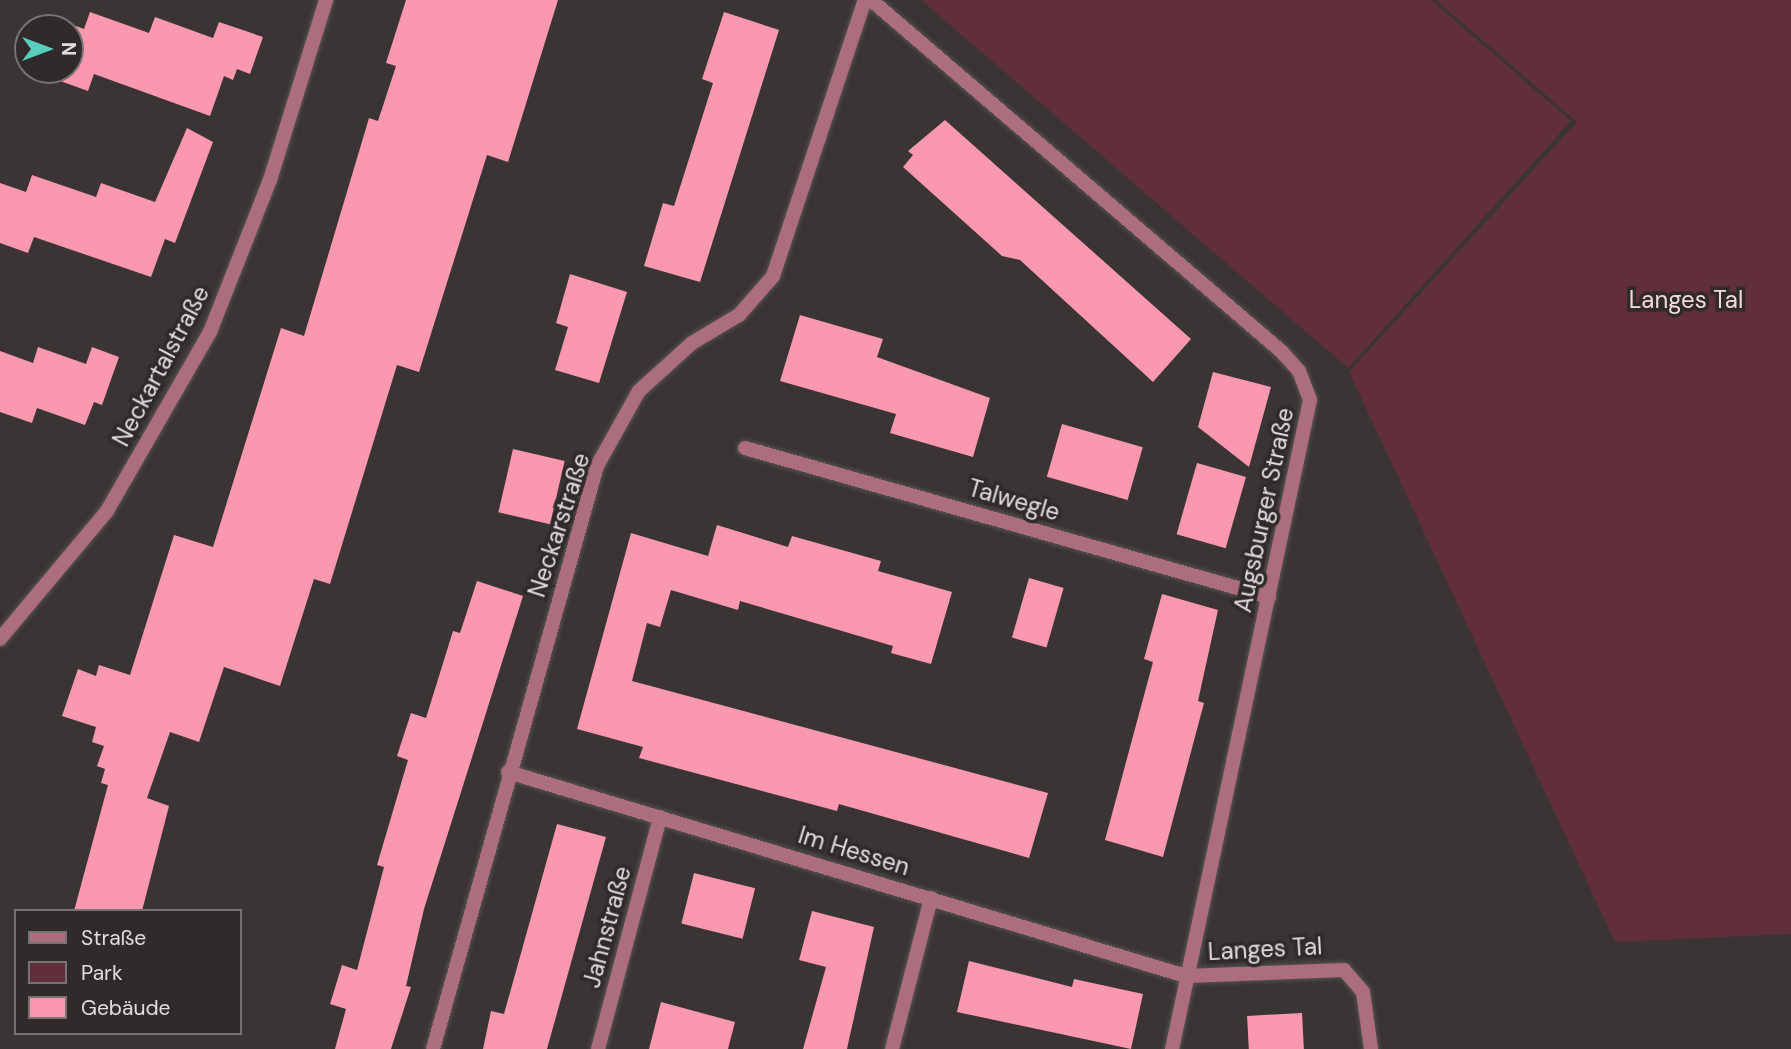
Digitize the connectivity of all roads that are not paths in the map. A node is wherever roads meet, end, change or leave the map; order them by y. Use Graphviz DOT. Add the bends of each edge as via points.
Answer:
graph roads {
  1 [pos="326,0"];
  2 [pos="865,0"];
  3 [pos="871,0"];
  4 [pos="745,448"];
  5 [pos="1269,597"];
  6 [pos="0,639"];
  7 [pos="508,772"];
  8 [pos="660,817"];
  9 [pos="931,898"];
  10 [pos="1186,976"];
  11 [pos="433,1049"];
  12 [pos="598,1049"];
  13 [pos="892,1049"];
  14 [pos="1172,1049"];
  15 [pos="1371,1049"];
  1 -- 6 [label="street, Neckartalstraße" via="270,180 210,332 107,511"];
  2 -- 7 [label="street, Neckarstraße" via="773,276 739,314 692,344 639,391 597,466"];
  3 -- 5 [label="street, Augsburger Straße" via="1299,371 1310,400 1306,436"];
  4 -- 5 [label="street, Talwegle"];
  5 -- 10 [label="street, Augsburger Straße"];
  7 -- 8 [label="street, Im Hessen"];
  7 -- 11 [label="street, Neckarstraße"];
  8 -- 9 [label="street, Im Hessen"];
  8 -- 12 [label="street, Jahnstraße"];
  9 -- 10 [label="street, Im Hessen"];
  9 -- 13 [label="street"];
  10 -- 14 [label="street, Augsburger Straße"];
  10 -- 15 [label="street, Langes Tal" via="1344,970 1363,992"];
}
